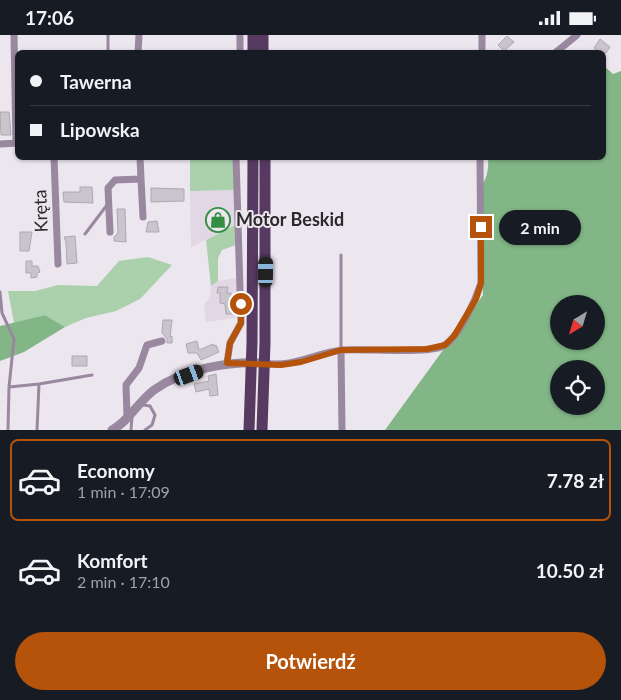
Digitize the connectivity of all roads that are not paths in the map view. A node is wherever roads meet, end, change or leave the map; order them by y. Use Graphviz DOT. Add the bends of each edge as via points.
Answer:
graph roads {
  1 [pos="14,35"];
  2 [pos="108,35"];
  3 [pos="139,35"];
  4 [pos="240,35"];
  5 [pos="253,35"];
  6 [pos="263,35"];
  7 [pos="482,35"];
  8 [pos="573,37"];
  9 [pos="108,50"];
  10 [pos="138,50"];
  11 [pos="240,50"];
  12 [pos="253,50"];
  13 [pos="263,50"];
  14 [pos="482,50"];
  15 [pos="558,50"];
  16 [pos="15,71"];
  17 [pos="15,143"];
  18 [pos="0,144"];
  19 [pos="54,160"];
  20 [pos="140,160"];
  21 [pos="236,160"];
  22 [pos="253,160"];
  23 [pos="265,160"];
  24 [pos="480,160"];
  25 [pos="141,179"];
  26 [pos="109,203"];
  27 [pos="142,217"];
  28 [pos="110,232"];
  29 [pos="84,235"];
  30 [pos="341,255"];
  31 [pos="58,264"];
  32 [pos="0,292"];
  33 [pos="162,341"];
  34 [pos="341,350"];
  35 [pos="252,362"];
  36 [pos="227,363"];
  37 [pos="264,363"];
  38 [pos="92,375"];
  39 [pos="38,384"];
  40 [pos="9,387"];
  41 [pos="130,415"];
  42 [pos="8,430"];
  43 [pos="38,430"];
  44 [pos="112,430"];
  45 [pos="131,430"];
  46 [pos="145,430"];
  47 [pos="249,430"];
  48 [pos="262,430"];
  49 [pos="342,430"];
  1 -- 16 [label="street"];
  2 -- 9 [label="lane"];
  3 -- 10 [label="street"];
  4 -- 11 [label="street"];
  5 -- 12 [label="main road"];
  6 -- 13 [label="main road"];
  7 -- 14 [label="street"];
  8 -- 15 [label="street"];
  17 -- 18 [label="street"];
  19 -- 31 [label="street, Kręta"];
  20 -- 25 [label="street"];
  21 -- 36 [label="street" via="241,323 230,343"];
  22 -- 35 [label="main road"];
  23 -- 37 [label="main road"];
  24 -- 34 [label="street" via="481,283 476,299 454,336 445,345 433,349"];
  25 -- 26 [label="street" via="111,182"];
  25 -- 27 [label="street"];
  26 -- 28 [label="street"];
  26 -- 29 [label="lane"];
  30 -- 34 [label="lane"];
  32 -- 40 [label="lane" via="2,313 14,339"];
  33 -- 41 [label="street" via="147,345 139,368 126,385"];
  34 -- 37 [label="street" via="290,364"];
  34 -- 49 [label="street"];
  35 -- 36 [label="street"];
  35 -- 37 [label="street"];
  35 -- 47 [label="main road"];
  36 -- 41 [label="street" via="155,390"];
  37 -- 48 [label="main road"];
  38 -- 39 [label="lane"];
  39 -- 40 [label="lane"];
  39 -- 43 [label="lane"];
  40 -- 42 [label="lane"];
  41 -- 44 [label="street"];
  41 -- 45 [label="lane"];
  41 -- 46 [label="lane" via="142,405 150,406 155,415 152,425"];
}
